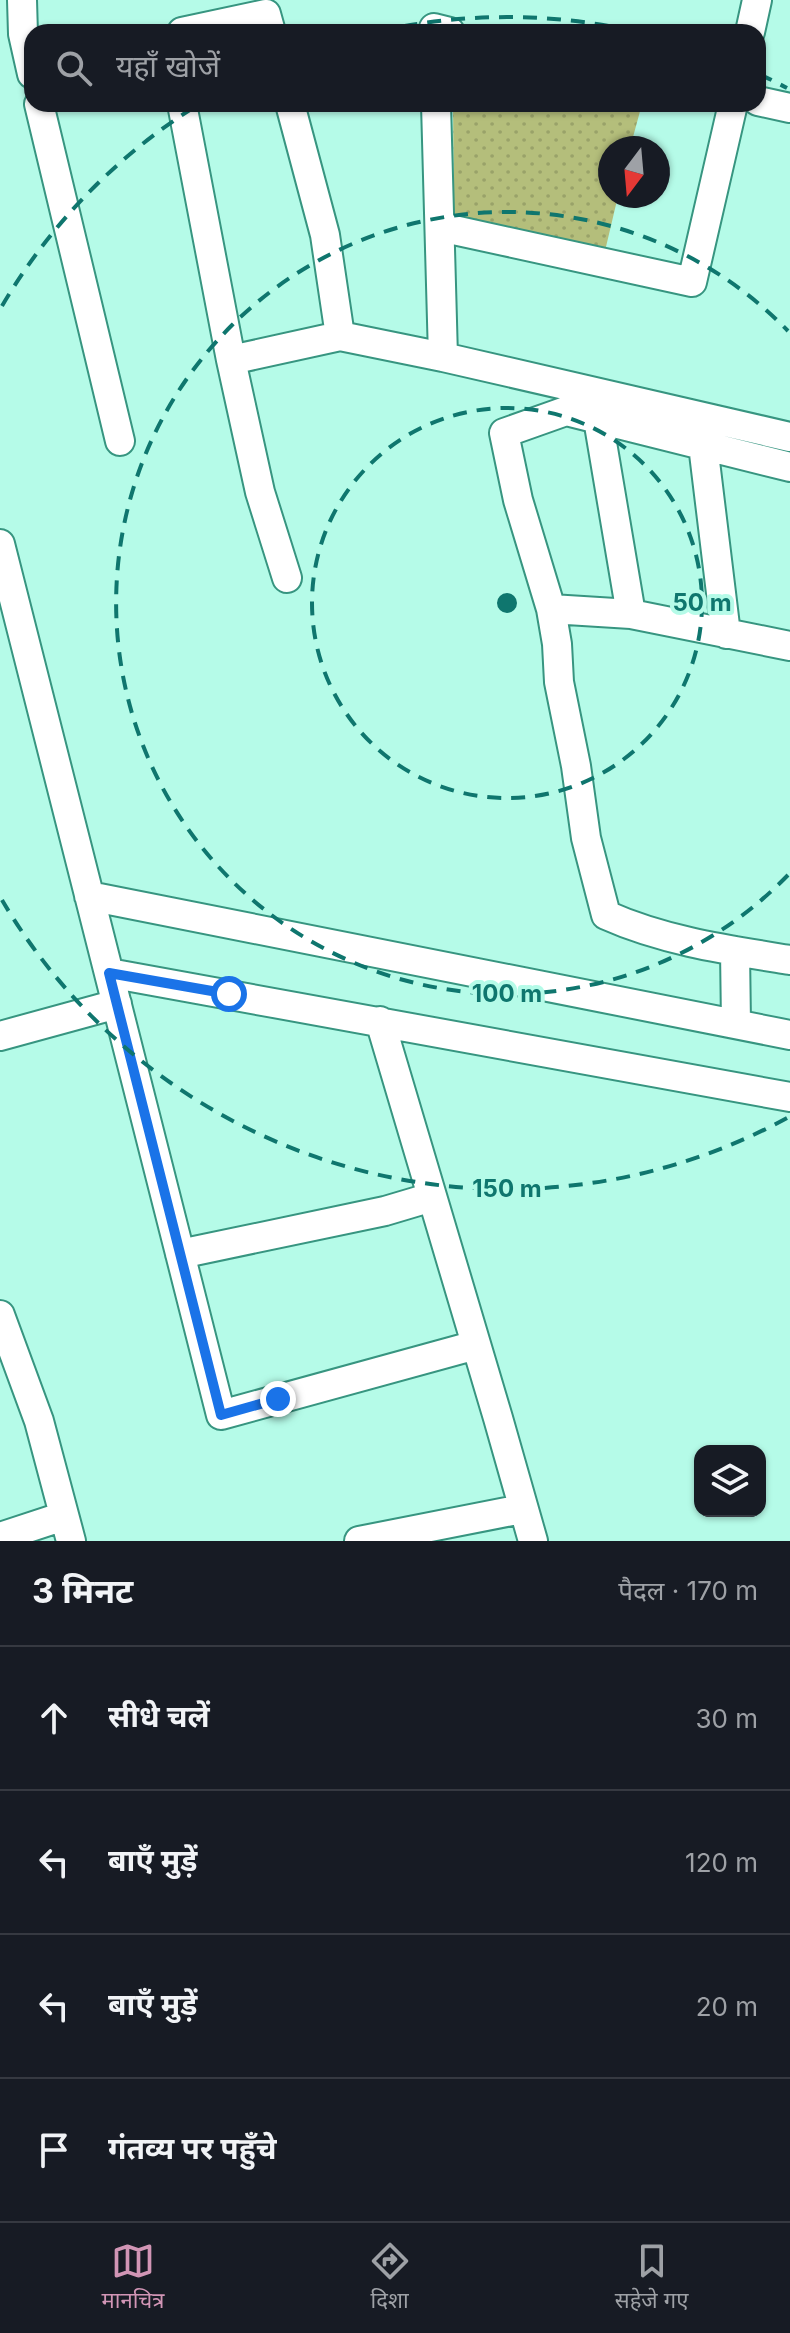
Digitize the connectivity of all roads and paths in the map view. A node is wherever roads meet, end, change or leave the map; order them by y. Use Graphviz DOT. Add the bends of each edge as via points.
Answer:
graph roads {
  1 [pos="22,0"];
  2 [pos="757,0"];
  3 [pos="219,24"];
  4 [pos="269,24"];
  5 [pos="752,24"];
  6 [pos="24,38"];
  7 [pos="766,103"];
  8 [pos="790,108"];
  9 [pos="41,112"];
  10 [pos="184,112"];
  11 [pos="292,112"];
  12 [pos="436,112"];
  13 [pos="731,112"];
  14 [pos="440,227"];
  15 [pos="340,336"];
  16 [pos="443,357"];
  17 [pos="231,360"];
  18 [pos="598,419"];
  19 [pos="790,437"];
  20 [pos="120,441"];
  21 [pos="703,445"];
  22 [pos="790,467"];
  23 [pos="0,544"];
  24 [pos="287,578"];
  25 [pos="551,609"];
  26 [pos="8,612"];
  27 [pos="631,614"];
  28 [pos="726,634"];
  29 [pos="790,646"];
  30 [pos="89,896"];
  31 [pos="735,951"];
  32 [pos="790,960"];
  33 [pos="109,973"];
  34 [pos="117,1004"];
  35 [pos="380,1021"];
  36 [pos="736,1023"];
  37 [pos="790,1035"];
  38 [pos="0,1036"];
  39 [pos="790,1097"];
  40 [pos="432,1197"];
  41 [pos="180,1254"];
  42 [pos="0,1315"];
  43 [pos="476,1345"];
  44 [pos="6,1350"];
  45 [pos="522,1509"];
  46 [pos="68,1528"];
  47 [pos="0,1537"];
  48 [pos="359,1541"];
  49 [pos="533,1541"];
  1 -- 6 [label="street"];
  2 -- 5 [label="street"];
  3 -- 4 [label="street" via="266,14"];
  7 -- 8 [label="street"];
  9 -- 20 [label="street"];
  10 -- 17 [label="street"];
  11 -- 15 [label="street" via="325,235"];
  12 -- 14 [label="street"];
  13 -- 14 [label="street" via="692,282"];
  14 -- 16 [label="street"];
  15 -- 16 [label="street"];
  15 -- 17 [label="street"];
  16 -- 19 [label="street"];
  17 -- 24 [label="street" via="260,492"];
  18 -- 21 [label="street"];
  18 -- 25 [label="street" via="566,411 504,433"];
  18 -- 27 [label="street"];
  21 -- 22 [label="street"];
  21 -- 28 [label="street"];
  23 -- 26 [label="street"];
  25 -- 27 [label="street"];
  25 -- 31 [label="street" via="586,838 606,915 634,928"];
  26 -- 30 [label="street"];
  27 -- 28 [label="street"];
  28 -- 29 [label="street"];
  30 -- 33 [label="street"];
  30 -- 36 [label="street"];
  31 -- 32 [label="street"];
  31 -- 36 [label="street"];
  33 -- 34 [label="street"];
  33 -- 35 [label="street"];
  34 -- 38 [label="street"];
  34 -- 41 [label="street"];
  35 -- 39 [label="street"];
  35 -- 40 [label="street"];
  36 -- 37 [label="street"];
  40 -- 41 [label="street"];
  40 -- 43 [label="street"];
  41 -- 43 [label="street" via="221,1415"];
  42 -- 44 [label="street"];
  43 -- 45 [label="street"];
  44 -- 46 [label="street" via="39,1421"];
  45 -- 48 [label="street"];
  45 -- 49 [label="street"];
  46 -- 47 [label="street"];
}
